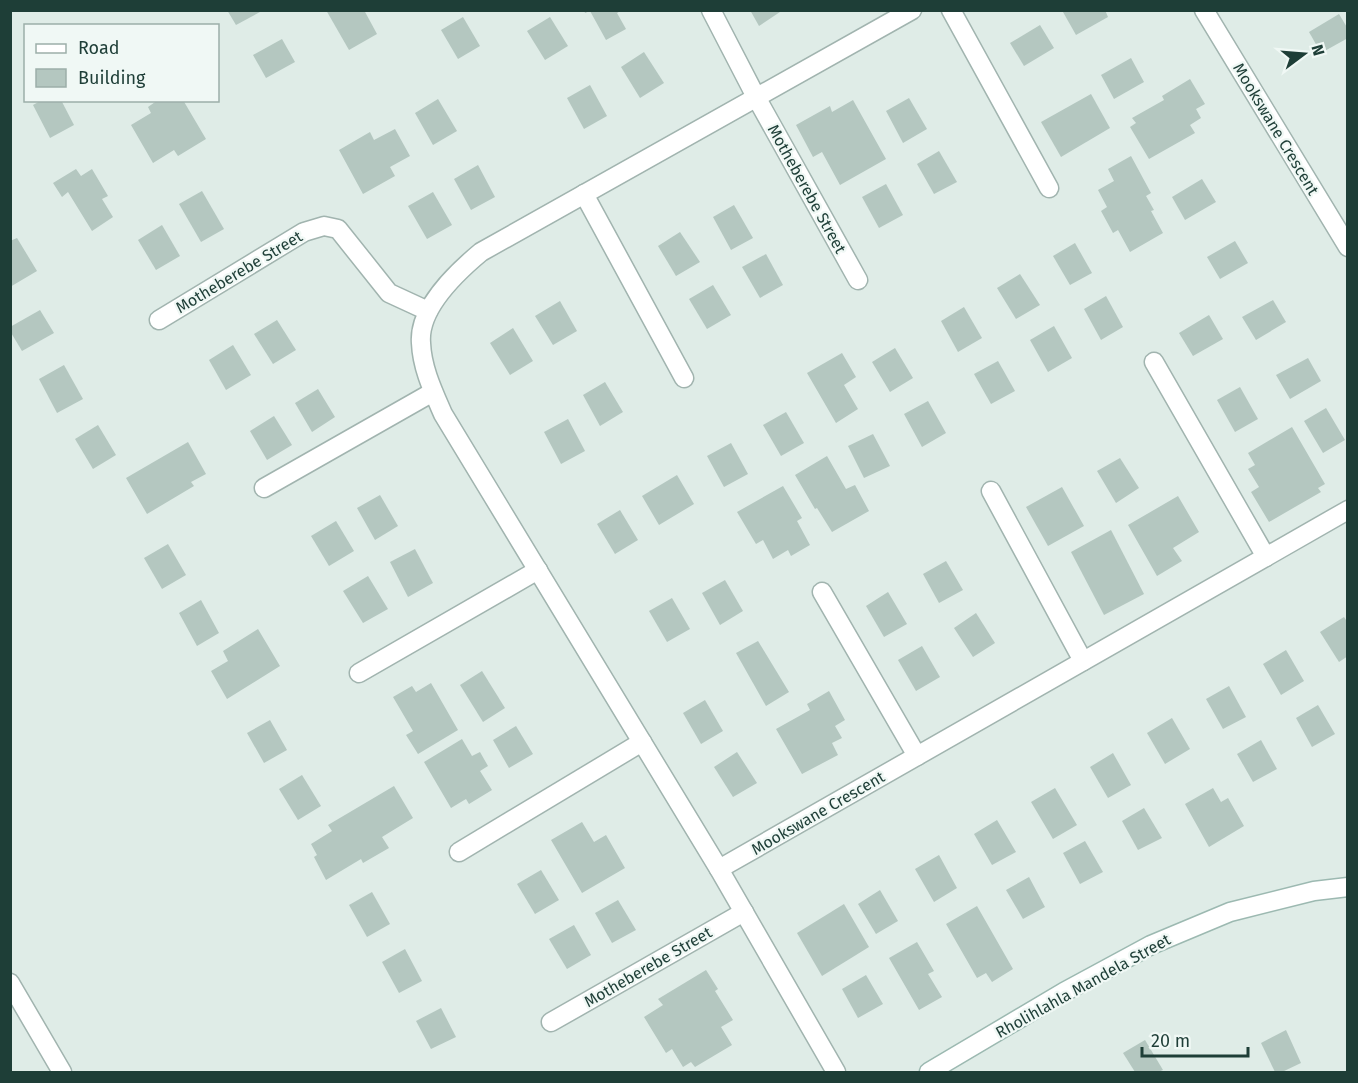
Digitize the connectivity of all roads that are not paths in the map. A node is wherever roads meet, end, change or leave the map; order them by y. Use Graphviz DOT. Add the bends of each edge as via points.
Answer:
graph roads {
  1 [pos="711,10"];
  2 [pos="912,10"];
  3 [pos="951,10"];
  4 [pos="1204,10"];
  5 [pos="756,97"];
  6 [pos="1049,188"];
  7 [pos="584,194"];
  8 [pos="1347,247"];
  9 [pos="858,280"];
  10 [pos="428,311"];
  11 [pos="159,320"];
  12 [pos="1154,362"];
  13 [pos="684,378"];
  14 [pos="433,392"];
  15 [pos="264,488"];
  16 [pos="991,491"];
  17 [pos="1347,510"];
  18 [pos="1266,557"];
  19 [pos="538,570"];
  20 [pos="822,591"];
  21 [pos="1083,661"];
  22 [pos="359,673"];
  23 [pos="642,742"];
  24 [pos="917,756"];
  25 [pos="459,852"];
  26 [pos="719,869"];
  27 [pos="1347,887"];
  28 [pos="744,912"];
  29 [pos="10,983"];
  30 [pos="551,1022"];
  31 [pos="62,1072"];
  32 [pos="836,1072"];
  33 [pos="930,1072"];
  1 -- 5 [label="street, Motheberebe Street"];
  2 -- 5 [label="street"];
  3 -- 6 [label="street"];
  4 -- 8 [label="street, Mookswane Crescent"];
  5 -- 7 [label="street"];
  5 -- 9 [label="street, Motheberebe Street"];
  7 -- 10 [label="street" via="481,252 451,277"];
  7 -- 13 [label="street"];
  10 -- 11 [label="street, Motheberebe Street" via="389,293 338,229 324,226 303,232"];
  10 -- 14 [label="street" via="420,341"];
  12 -- 18 [label="street"];
  14 -- 15 [label="street"];
  14 -- 19 [label="street"];
  16 -- 21 [label="street"];
  17 -- 18 [label="street, Mookswane Crescent"];
  18 -- 21 [label="street, Mookswane Crescent"];
  19 -- 22 [label="street"];
  19 -- 23 [label="street"];
  20 -- 24 [label="street"];
  21 -- 24 [label="street, Mookswane Crescent"];
  23 -- 25 [label="street"];
  23 -- 26 [label="street"];
  24 -- 26 [label="street, Mookswane Crescent"];
  26 -- 28 [label="street"];
  27 -- 33 [label="street, Rholihlahla Mandela Street" via="1230,912 1151,945"];
  28 -- 30 [label="street, Motheberebe Street"];
  28 -- 32 [label="street"];
  29 -- 31 [label="street"];
}
